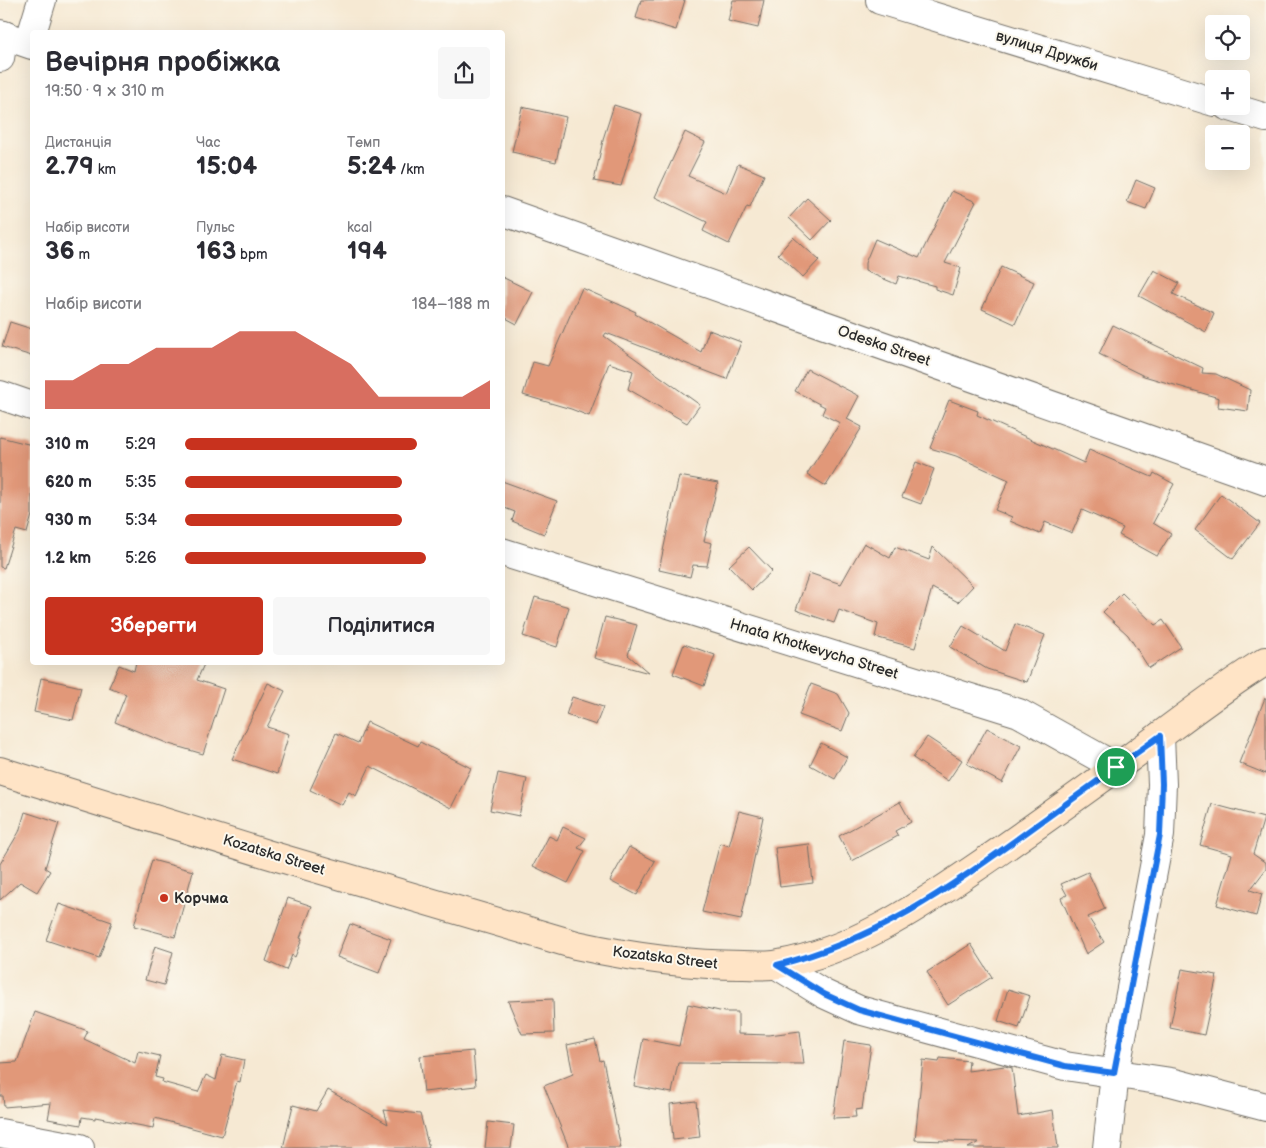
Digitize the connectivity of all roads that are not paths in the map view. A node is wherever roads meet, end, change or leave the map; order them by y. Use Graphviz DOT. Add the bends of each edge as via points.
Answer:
graph roads {
  1 [pos="42,0"];
  2 [pos="880,0"];
  3 [pos="13,43"];
  4 [pos="1205,99"];
  5 [pos="1250,113"];
  6 [pos="1266,118"];
  7 [pos="505,212"];
  8 [pos="0,395"];
  9 [pos="30,405"];
  10 [pos="1266,481"];
  11 [pos="505,553"];
  12 [pos="1266,661"];
  13 [pos="1160,736"];
  14 [pos="1116,767"];
  15 [pos="0,771"];
  16 [pos="777,965"];
  17 [pos="1114,1073"];
  18 [pos="1266,1107"];
  19 [pos="0,1133"];
  20 [pos="80,1148"];
  21 [pos="1107,1148"];
  1 -- 3 [label="street"];
  2 -- 4 [label="street, вулиця Дружби"];
  5 -- 6 [label="street"];
  7 -- 10 [label="street, Odeska Street"];
  8 -- 9 [label="street"];
  11 -- 14 [label="street, Hnata Khotkevycha Street" via="1019,713"];
  12 -- 13 [label="main road, Kozatska Street" via="1213,694"];
  13 -- 14 [label="main road, Kozatska Street"];
  13 -- 17 [label="street" via="1160,835"];
  14 -- 16 [label="main road, Kozatska Street" via="914,910 856,940"];
  15 -- 16 [label="main road, Kozatska Street" via="611,953 672,962"];
  16 -- 17 [label="street" via="824,994 859,1010 1065,1066"];
  17 -- 18 [label="street" via="1172,1082"];
  17 -- 21 [label="street"];
  19 -- 20 [label="street"];
}
